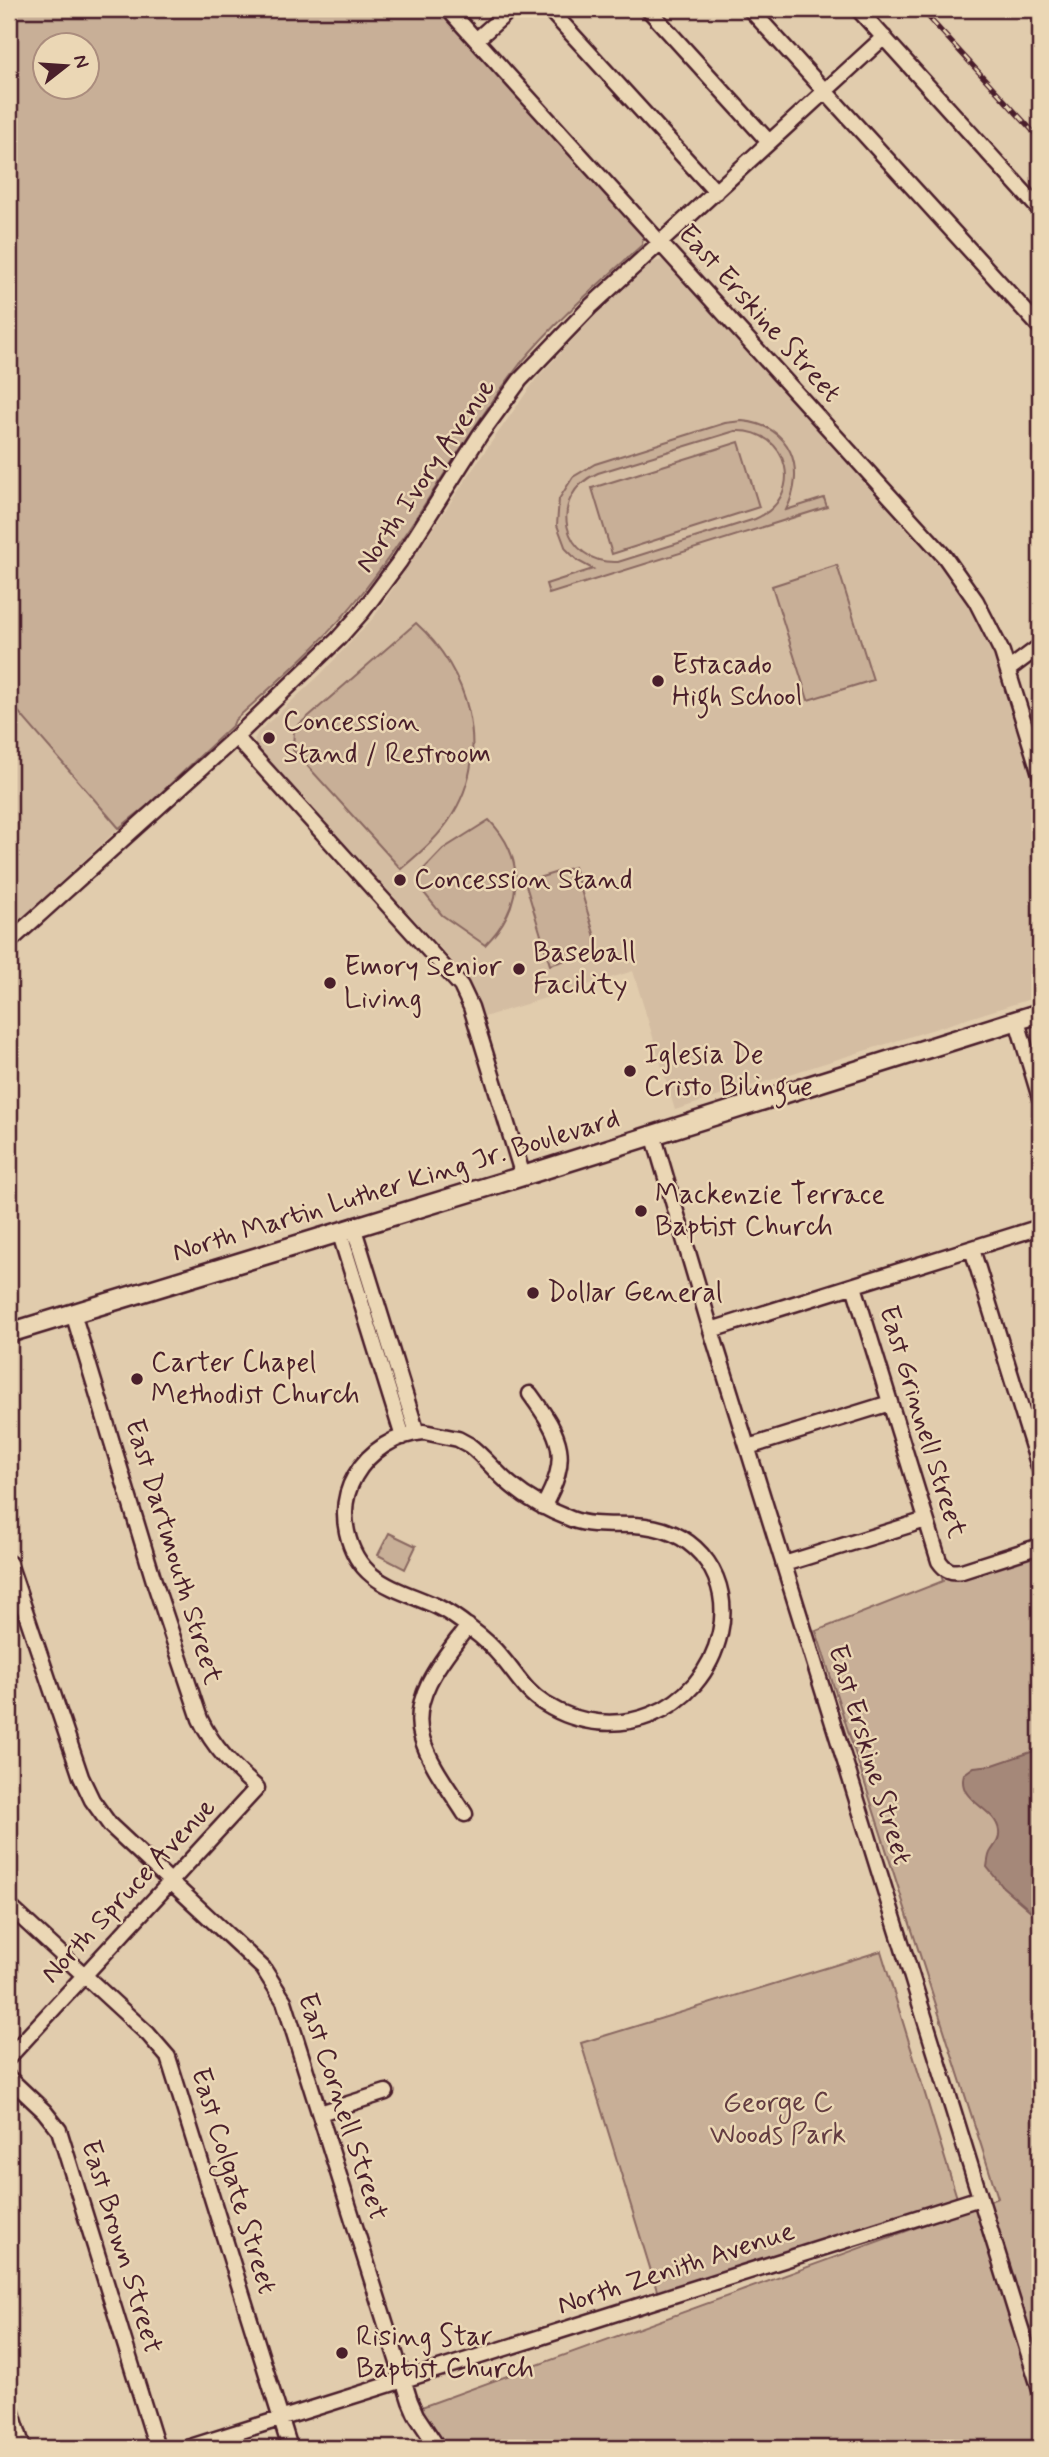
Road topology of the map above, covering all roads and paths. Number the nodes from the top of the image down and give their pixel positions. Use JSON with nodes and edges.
{"nodes":[{"id":1,"x":448,"y":9,"type":"edge"},
{"id":2,"x":510,"y":9,"type":"edge"},
{"id":3,"x":549,"y":9,"type":"edge"},
{"id":4,"x":648,"y":9,"type":"edge"},
{"id":5,"x":750,"y":9,"type":"edge"},
{"id":6,"x":858,"y":9,"type":"edge"},
{"id":7,"x":884,"y":37,"type":"junction"},
{"id":8,"x":476,"y":40,"type":"junction"},
{"id":9,"x":825,"y":91,"type":"junction"},
{"id":10,"x":769,"y":142,"type":"junction"},
{"id":11,"x":716,"y":192,"type":"junction"},
{"id":12,"x":1040,"y":210,"type":"edge"},
{"id":13,"x":662,"y":242,"type":"junction"},
{"id":14,"x":1040,"y":327,"type":"edge"},
{"id":15,"x":1040,"y":646,"type":"edge"},
{"id":16,"x":1007,"y":670,"type":"junction"},
{"id":17,"x":236,"y":737,"type":"junction"},
{"id":18,"x":1040,"y":774,"type":"edge"},
{"id":19,"x":9,"y":942,"type":"edge"},
{"id":20,"x":1040,"y":1013,"type":"edge"},
{"id":21,"x":1017,"y":1021,"type":"junction"},
{"id":22,"x":1040,"y":1098,"type":"edge"},
{"id":23,"x":653,"y":1134,"type":"junction"},
{"id":24,"x":523,"y":1176,"type":"junction"},
{"id":25,"x":1040,"y":1227,"type":"edge"},
{"id":26,"x":346,"y":1229,"type":"junction"},
{"id":27,"x":972,"y":1249,"type":"junction"},
{"id":28,"x":853,"y":1286,"type":"junction"},
{"id":29,"x":74,"y":1313,"type":"junction"},
{"id":30,"x":712,"y":1330,"type":"junction"},
{"id":31,"x":9,"y":1334,"type":"edge"},
{"id":32,"x":530,"y":1394,"type":"dead end"},
{"id":33,"x":890,"y":1403,"type":"junction"},
{"id":34,"x":410,"y":1435,"type":"junction"},
{"id":35,"x":748,"y":1447,"type":"junction"},
{"id":36,"x":1040,"y":1470,"type":"edge"},
{"id":37,"x":543,"y":1507,"type":"junction"},
{"id":38,"x":926,"y":1520,"type":"junction"},
{"id":39,"x":1040,"y":1546,"type":"edge"},
{"id":40,"x":9,"y":1563,"type":"edge"},
{"id":41,"x":784,"y":1564,"type":"junction"},
{"id":42,"x":468,"y":1626,"type":"junction"},
{"id":43,"x":257,"y":1788,"type":"joint"},
{"id":44,"x":464,"y":1814,"type":"dead end"},
{"id":45,"x":171,"y":1882,"type":"junction"},
{"id":46,"x":9,"y":1906,"type":"edge"},
{"id":47,"x":84,"y":1976,"type":"junction"},
{"id":48,"x":9,"y":2057,"type":"edge"},
{"id":49,"x":9,"y":2078,"type":"edge"},
{"id":50,"x":386,"y":2092,"type":"dead end"},
{"id":51,"x":320,"y":2113,"type":"junction"},
{"id":52,"x":980,"y":2199,"type":"junction"},
{"id":53,"x":403,"y":2381,"type":"junction"},
{"id":54,"x":1040,"y":2390,"type":"edge"},
{"id":55,"x":9,"y":2403,"type":"edge"},
{"id":56,"x":281,"y":2419,"type":"junction"},
{"id":57,"x":23,"y":2448,"type":"edge"},
{"id":58,"x":157,"y":2448,"type":"edge"},
{"id":59,"x":187,"y":2448,"type":"edge"},
{"id":60,"x":290,"y":2448,"type":"edge"},
{"id":61,"x":438,"y":2448,"type":"edge"}],
"edges":[{"from":1,"to":8,"type":"street","name":"East Erskine Street"},
{"from":2,"to":8,"type":"street"},
{"from":3,"to":11,"type":"street"},
{"from":4,"to":10,"type":"street"},
{"from":5,"to":9,"type":"street"},
{"from":6,"to":7,"type":"street"},
{"from":7,"to":9,"type":"street","name":"North Ivory Avenue"},
{"from":7,"to":12,"type":"street"},
{"from":8,"to":13,"type":"street","name":"East Erskine Street"},
{"from":9,"to":10,"type":"street","name":"North Ivory Avenue"},
{"from":9,"to":14,"type":"street"},
{"from":10,"to":11,"type":"street","name":"North Ivory Avenue"},
{"from":11,"to":13,"type":"street","name":"North Ivory Avenue"},
{"from":13,"to":16,"type":"street","name":"East Erskine Street"},
{"from":13,"to":17,"type":"street","name":"North Ivory Avenue"},
{"from":15,"to":16,"type":"street"},
{"from":16,"to":18,"type":"street","name":"East Erskine Street"},
{"from":17,"to":19,"type":"street","name":"North Ivory Avenue"},
{"from":17,"to":24,"type":"street"},
{"from":20,"to":21,"type":"main road","name":"North Martin Luther King Jr. Boulevard"},
{"from":21,"to":22,"type":"street"},
{"from":21,"to":23,"type":"main road","name":"North Martin Luther King Jr. Boulevard"},
{"from":23,"to":24,"type":"main road","name":"North Martin Luther King Jr. Boulevard"},
{"from":23,"to":30,"type":"street","name":"East Erskine Street"},
{"from":24,"to":26,"type":"main road","name":"North Martin Luther King Jr. Boulevard"},
{"from":25,"to":27,"type":"street"},
{"from":26,"to":29,"type":"main road","name":"North Martin Luther King Jr. Boulevard"},
{"from":26,"to":34,"type":"street"},
{"from":27,"to":28,"type":"street"},
{"from":27,"to":36,"type":"street"},
{"from":28,"to":30,"type":"street"},
{"from":28,"to":33,"type":"street","name":"East Grinnell Street"},
{"from":29,"to":31,"type":"main road","name":"North Martin Luther King Jr. Boulevard"},
{"from":29,"to":43,"type":"street","name":"East Dartmouth Street"},
{"from":30,"to":35,"type":"street","name":"East Erskine Street"},
{"from":32,"to":37,"type":"street"},
{"from":33,"to":35,"type":"street"},
{"from":33,"to":38,"type":"street","name":"East Grinnell Street"},
{"from":34,"to":37,"type":"street"},
{"from":34,"to":42,"type":"street"},
{"from":35,"to":41,"type":"street","name":"East Erskine Street"},
{"from":37,"to":42,"type":"street"},
{"from":38,"to":39,"type":"street","name":"East Grinnell Street"},
{"from":38,"to":41,"type":"street"},
{"from":40,"to":45,"type":"street","name":"East Cornell Street"},
{"from":41,"to":52,"type":"street","name":"East Erskine Street"},
{"from":42,"to":44,"type":"street"},
{"from":43,"to":45,"type":"street","name":"North Spruce Avenue"},
{"from":45,"to":47,"type":"street","name":"North Spruce Avenue"},
{"from":45,"to":51,"type":"street","name":"East Cornell Street"},
{"from":46,"to":47,"type":"street","name":"East Colgate Street"},
{"from":47,"to":48,"type":"street","name":"North Spruce Avenue"},
{"from":47,"to":56,"type":"street","name":"East Colgate Street"},
{"from":49,"to":58,"type":"street","name":"East Brown Street"},
{"from":50,"to":51,"type":"street"},
{"from":51,"to":53,"type":"street","name":"East Cornell Street"},
{"from":52,"to":53,"type":"street","name":"North Zenith Avenue"},
{"from":52,"to":54,"type":"street","name":"East Erskine Street"},
{"from":53,"to":56,"type":"street","name":"North Zenith Avenue"},
{"from":53,"to":61,"type":"street","name":"East Cornell Street"},
{"from":55,"to":57,"type":"street"},
{"from":56,"to":59,"type":"street","name":"North Zenith Avenue"},
{"from":56,"to":60,"type":"street","name":"East Colgate Street"}]}
